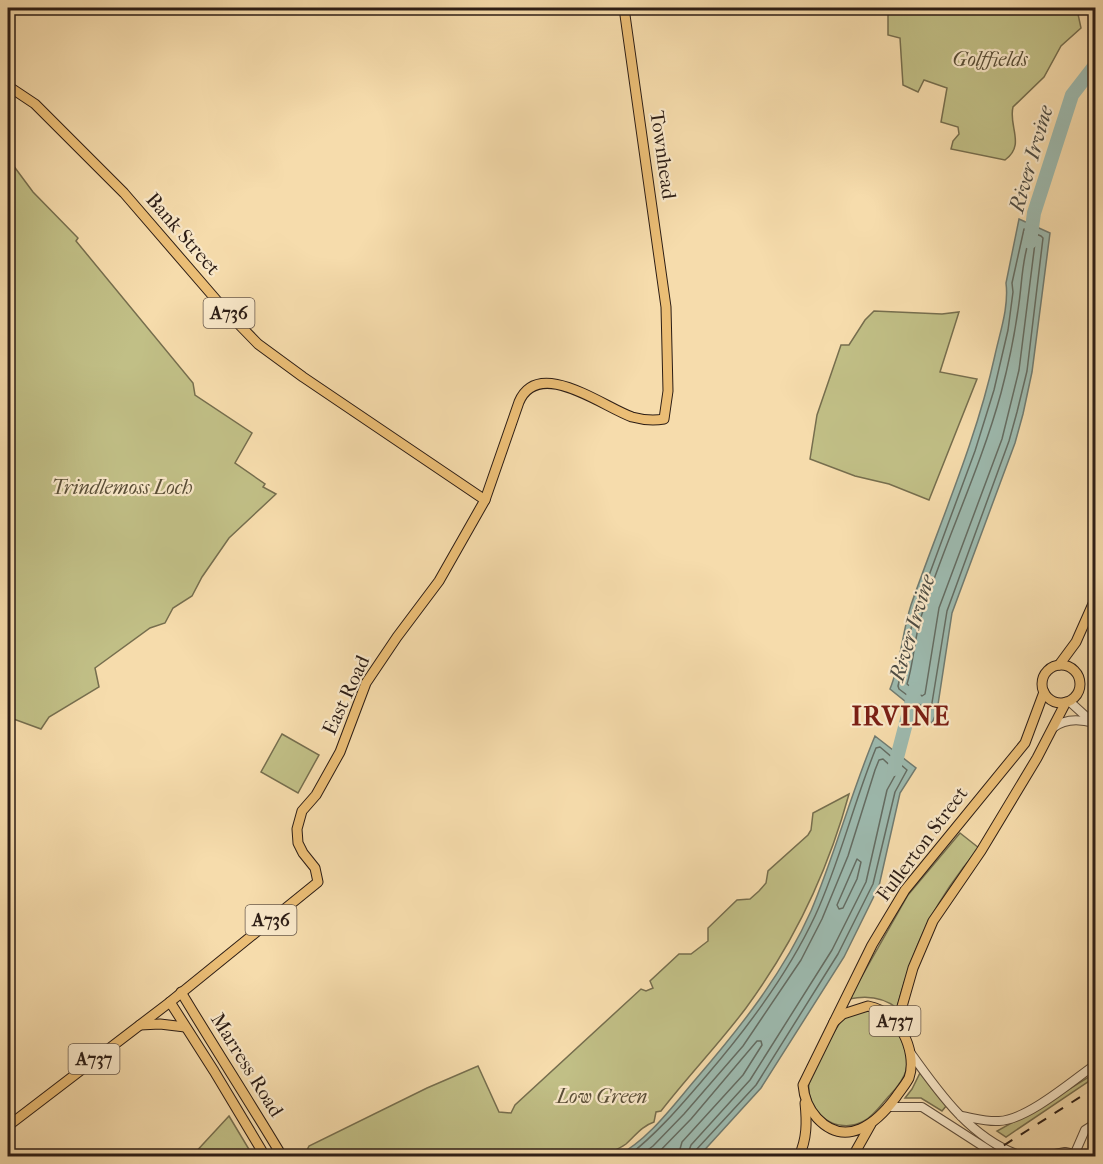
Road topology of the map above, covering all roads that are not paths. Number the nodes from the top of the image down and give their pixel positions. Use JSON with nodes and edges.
{"nodes":[{"id":1,"x":624,"y":8,"type":"edge"},
{"id":2,"x":8,"y":86,"type":"edge"},
{"id":3,"x":664,"y":419,"type":"joint"},
{"id":4,"x":485,"y":500,"type":"junction"},
{"id":5,"x":1095,"y":597,"type":"edge"},
{"id":6,"x":1076,"y":642,"type":"junction"},
{"id":7,"x":1059,"y":665,"type":"junction"},
{"id":8,"x":1072,"y":669,"type":"junction"},
{"id":9,"x":1044,"y":692,"type":"junction"},
{"id":10,"x":1067,"y":702,"type":"junction"},
{"id":11,"x":1095,"y":724,"type":"edge"},
{"id":12,"x":1051,"y":729,"type":"junction"},
{"id":13,"x":181,"y":992,"type":"junction"},
{"id":14,"x":170,"y":1002,"type":"junction"},
{"id":15,"x":834,"y":1022,"type":"junction"},
{"id":16,"x":897,"y":1024,"type":"junction"},
{"id":17,"x":140,"y":1025,"type":"junction"},
{"id":18,"x":185,"y":1027,"type":"junction"},
{"id":19,"x":909,"y":1051,"type":"junction"},
{"id":20,"x":1095,"y":1064,"type":"edge"},
{"id":21,"x":804,"y":1095,"type":"junction"},
{"id":22,"x":888,"y":1107,"type":"junction"},
{"id":23,"x":960,"y":1115,"type":"junction"},
{"id":24,"x":1095,"y":1123,"type":"edge"},
{"id":25,"x":871,"y":1124,"type":"junction"},
{"id":26,"x":8,"y":1126,"type":"edge"},
{"id":27,"x":1075,"y":1153,"type":"junction"},
{"id":28,"x":265,"y":1156,"type":"edge"},
{"id":29,"x":282,"y":1156,"type":"edge"},
{"id":30,"x":799,"y":1156,"type":"edge"},
{"id":31,"x":853,"y":1156,"type":"edge"},
{"id":32,"x":998,"y":1156,"type":"edge"},
{"id":33,"x":1022,"y":1156,"type":"edge"},
{"id":34,"x":1036,"y":1156,"type":"edge"},
{"id":35,"x":1047,"y":1156,"type":"edge"},
{"id":36,"x":1083,"y":1156,"type":"edge"}],
"edges":[{"from":1,"to":3,"type":"main road","name":"Townhead"},
{"from":2,"to":4,"type":"main road","name":"Bank Street","number":"A736"},
{"from":3,"to":4,"type":"main road","name":"East Road"},
{"from":4,"to":13,"type":"main road","name":"East Road","number":"A736"},
{"from":5,"to":6,"type":"main road","number":"A737"},
{"from":6,"to":7,"type":"main road","number":"A737"},
{"from":6,"to":8,"type":"main road","number":"A737"},
{"from":7,"to":8,"type":"main road"},
{"from":7,"to":9,"type":"main road","number":"A737"},
{"from":8,"to":10,"type":"main road","number":"A737"},
{"from":9,"to":10,"type":"main road"},
{"from":9,"to":15,"type":"main road","name":"Fullerton Street","number":"A737"},
{"from":10,"to":11,"type":"street"},
{"from":10,"to":12,"type":"main road","number":"A737"},
{"from":11,"to":12,"type":"street"},
{"from":12,"to":16,"type":"main road","number":"A737"},
{"from":13,"to":14,"type":"main road","number":"A737"},
{"from":13,"to":29,"type":"main road","name":"Marress Road"},
{"from":14,"to":17,"type":"main road","number":"A737"},
{"from":14,"to":18,"type":"main road","name":"Marress Road"},
{"from":15,"to":16,"type":"main road","number":"A737"},
{"from":15,"to":21,"type":"main road","number":"A737"},
{"from":16,"to":19,"type":"main road","number":"A737"},
{"from":17,"to":18,"type":"main road","number":"A737"},
{"from":17,"to":26,"type":"main road","number":"A737"},
{"from":18,"to":28,"type":"main road","name":"Marress Road"},
{"from":19,"to":22,"type":"main road","number":"A737"},
{"from":19,"to":23,"type":"street"},
{"from":20,"to":23,"type":"street"},
{"from":21,"to":25,"type":"main road","number":"A737"},
{"from":21,"to":30,"type":"main road","number":"A737"},
{"from":22,"to":25,"type":"main road","number":"A737"},
{"from":22,"to":32,"type":"street"},
{"from":23,"to":33,"type":"street"},
{"from":24,"to":27,"type":"street"},
{"from":25,"to":31,"type":"main road","number":"A737"},
{"from":27,"to":35,"type":"street"},
{"from":27,"to":36,"type":"street"},
{"from":34,"to":35,"type":"street"}]}
